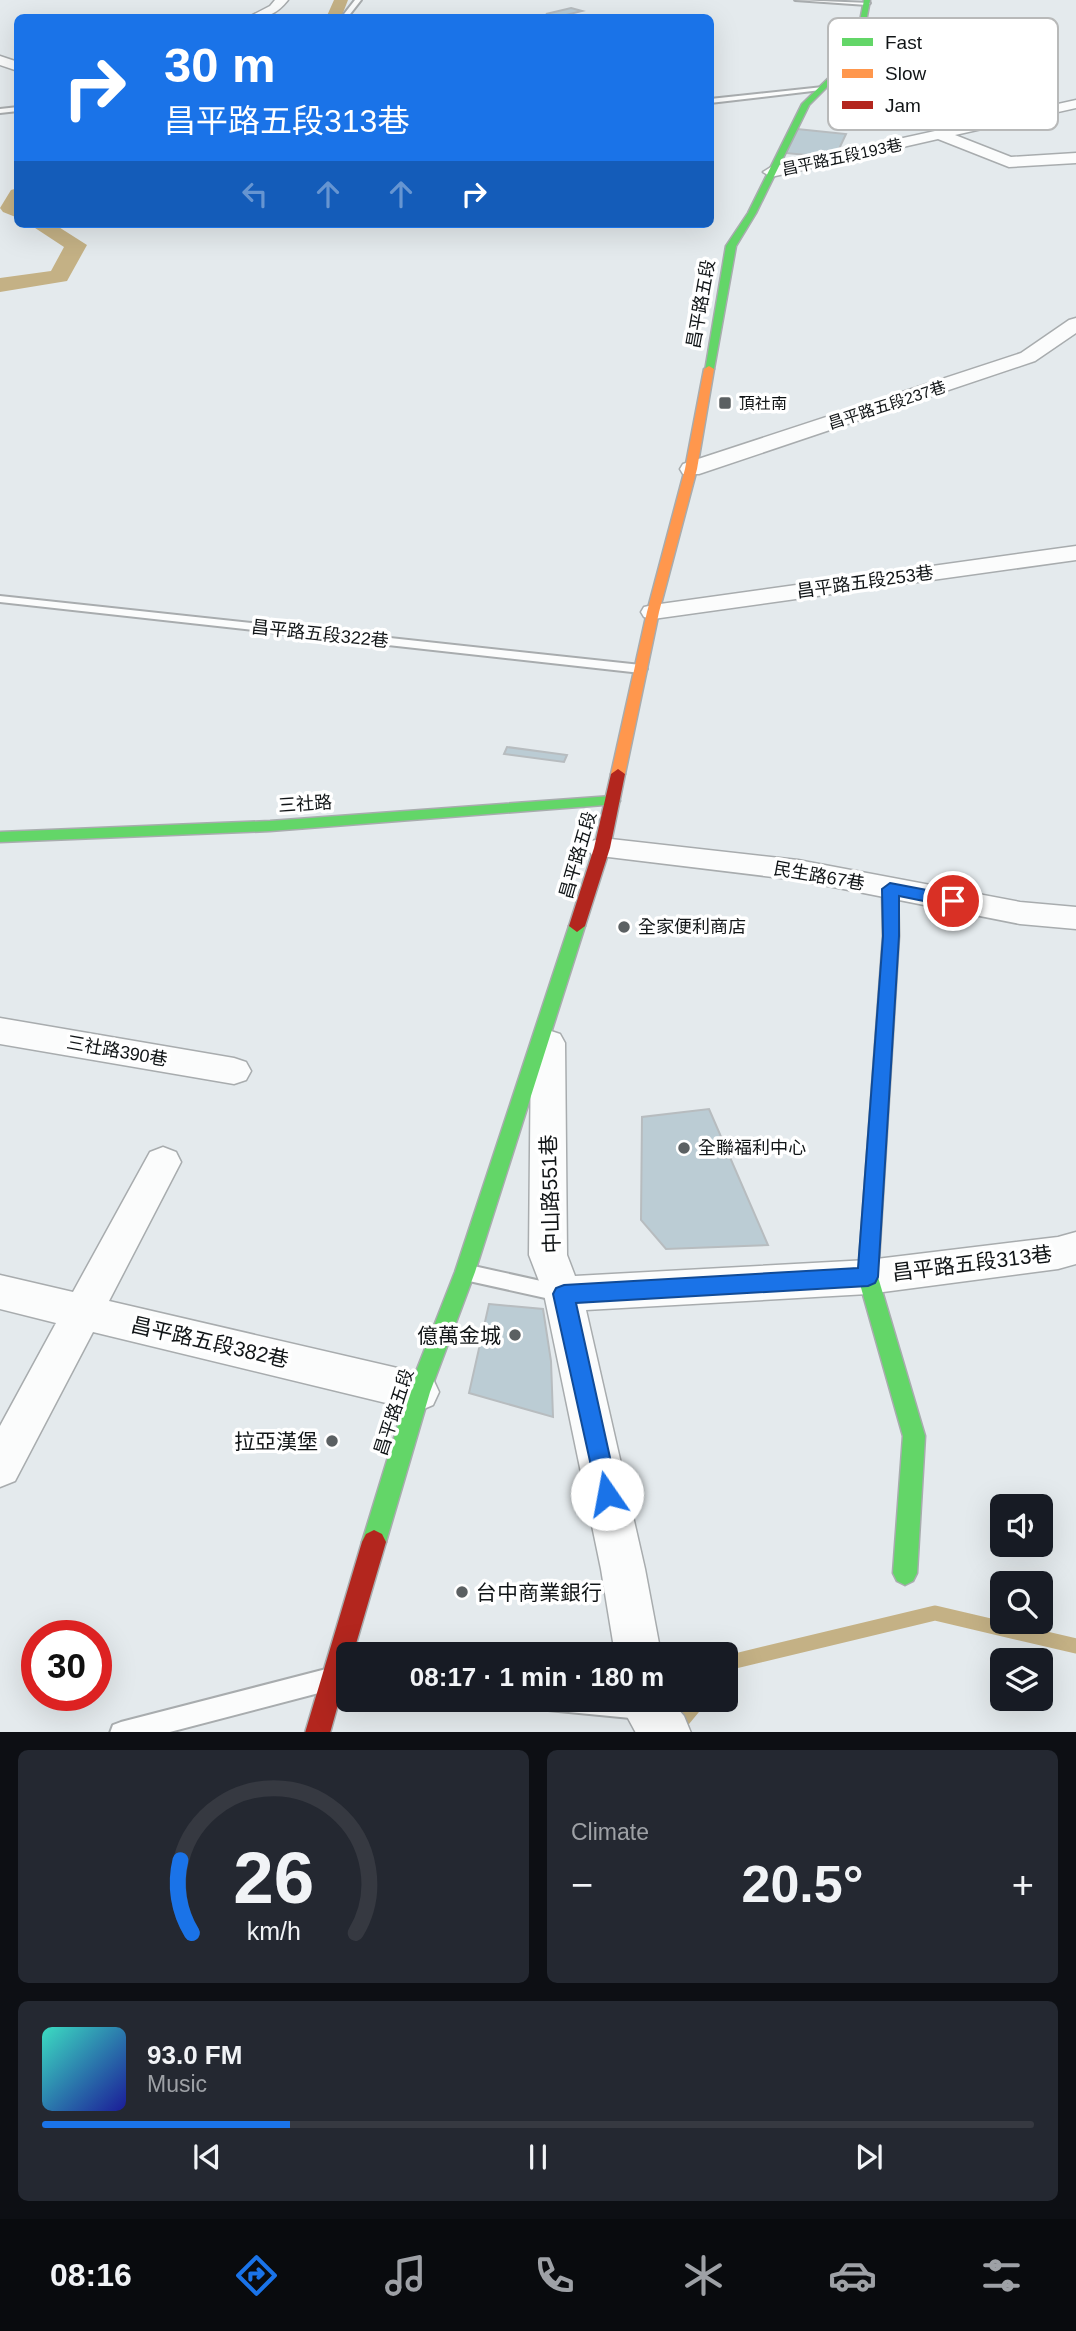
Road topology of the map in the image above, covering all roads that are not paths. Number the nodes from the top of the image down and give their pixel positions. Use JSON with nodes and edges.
{"nodes":[{"id":1,"x":282,"y":0,"type":"edge"},
{"id":2,"x":358,"y":0,"type":"edge"},
{"id":3,"x":798,"y":0,"type":"edge"},
{"id":4,"x":867,"y":1,"type":"edge"},
{"id":5,"x":262,"y":14,"type":"edge"},
{"id":6,"x":347,"y":14,"type":"edge"},
{"id":7,"x":828,"y":81,"type":"edge"},
{"id":8,"x":821,"y":88,"type":"junction"},
{"id":9,"x":714,"y":101,"type":"edge"},
{"id":10,"x":1076,"y":104,"type":"edge"},
{"id":11,"x":1058,"y":108,"type":"edge"},
{"id":12,"x":964,"y":130,"type":"edge"},
{"id":13,"x":942,"y":135,"type":"junction"},
{"id":14,"x":1076,"y":158,"type":"edge"},
{"id":15,"x":771,"y":172,"type":"junction"},
{"id":16,"x":1076,"y":324,"type":"edge"},
{"id":17,"x":691,"y":469,"type":"junction"},
{"id":18,"x":1076,"y":553,"type":"edge"},
{"id":19,"x":0,"y":599,"type":"edge"},
{"id":20,"x":653,"y":612,"type":"junction"},
{"id":21,"x":640,"y":669,"type":"junction"},
{"id":22,"x":612,"y":801,"type":"junction"},
{"id":23,"x":0,"y":837,"type":"edge"},
{"id":24,"x":602,"y":848,"type":"junction"},
{"id":25,"x":890,"y":889,"type":"junction"},
{"id":26,"x":1076,"y":918,"type":"edge"},
{"id":27,"x":548,"y":1018,"type":"junction"},
{"id":28,"x":0,"y":1031,"type":"edge"},
{"id":29,"x":234,"y":1071,"type":"dead end"},
{"id":30,"x":163,"y":1162,"type":"dead end"},
{"id":31,"x":1076,"y":1248,"type":"edge"},
{"id":32,"x":465,"y":1272,"type":"junction"},
{"id":33,"x":868,"y":1277,"type":"junction"},
{"id":34,"x":0,"y":1292,"type":"edge"},
{"id":35,"x":564,"y":1294,"type":"junction"},
{"id":36,"x":82,"y":1312,"type":"junction"},
{"id":37,"x":419,"y":1392,"type":"junction"},
{"id":38,"x":0,"y":1467,"type":"edge"},
{"id":39,"x":905,"y":1573,"type":"dead end"},
{"id":40,"x":351,"y":1642,"type":"edge"},
{"id":41,"x":636,"y":1642,"type":"edge"},
{"id":42,"x":336,"y":1680,"type":"edge"},
{"id":43,"x":336,"y":1690,"type":"edge"},
{"id":44,"x":121,"y":1732,"type":"edge"},
{"id":45,"x":317,"y":1732,"type":"edge"}],
"edges":[{"from":1,"to":5,"type":"street"},
{"from":2,"to":6,"type":"lane"},
{"from":3,"to":4,"type":"lane"},
{"from":7,"to":8,"type":"street","name":"昌平路五段"},
{"from":8,"to":9,"type":"lane"},
{"from":8,"to":15,"type":"street","name":"昌平路五段"},
{"from":10,"to":11,"type":"street","name":"昌平路五段193巷"},
{"from":12,"to":13,"type":"street","name":"昌平路五段193巷"},
{"from":13,"to":14,"type":"street"},
{"from":13,"to":15,"type":"street","name":"昌平路五段193巷"},
{"from":15,"to":17,"type":"street","name":"昌平路五段"},
{"from":16,"to":17,"type":"street","name":"昌平路五段237巷"},
{"from":17,"to":20,"type":"street","name":"昌平路五段"},
{"from":18,"to":20,"type":"street","name":"昌平路五段253巷"},
{"from":19,"to":21,"type":"lane","name":"昌平路五段322巷"},
{"from":20,"to":21,"type":"street","name":"昌平路五段"},
{"from":21,"to":22,"type":"street","name":"昌平路五段"},
{"from":22,"to":23,"type":"street","name":"三社路"},
{"from":22,"to":24,"type":"street","name":"昌平路五段"},
{"from":24,"to":25,"type":"street","name":"民生路67巷"},
{"from":24,"to":27,"type":"street","name":"昌平路五段"},
{"from":25,"to":26,"type":"street","name":"民生路67巷"},
{"from":25,"to":33,"type":"street","name":"昌平路五段313巷"},
{"from":27,"to":32,"type":"street","name":"昌平路五段"},
{"from":27,"to":35,"type":"street","name":"中山路551巷"},
{"from":28,"to":29,"type":"street","name":"三社路390巷"},
{"from":30,"to":36,"type":"street"},
{"from":31,"to":33,"type":"street","name":"昌平路五段313巷"},
{"from":32,"to":35,"type":"lane","name":"昌平路五段313巷"},
{"from":32,"to":37,"type":"street","name":"昌平路五段"},
{"from":33,"to":35,"type":"street","name":"昌平路五段313巷"},
{"from":33,"to":39,"type":"street"},
{"from":34,"to":36,"type":"street","name":"昌平路五段382巷"},
{"from":35,"to":41,"type":"street","name":"中山路551巷"},
{"from":36,"to":37,"type":"street","name":"昌平路五段382巷"},
{"from":36,"to":38,"type":"street"},
{"from":37,"to":40,"type":"street","name":"昌平路五段"},
{"from":42,"to":44,"type":"lane"},
{"from":43,"to":45,"type":"street","name":"昌平路五段"}]}
